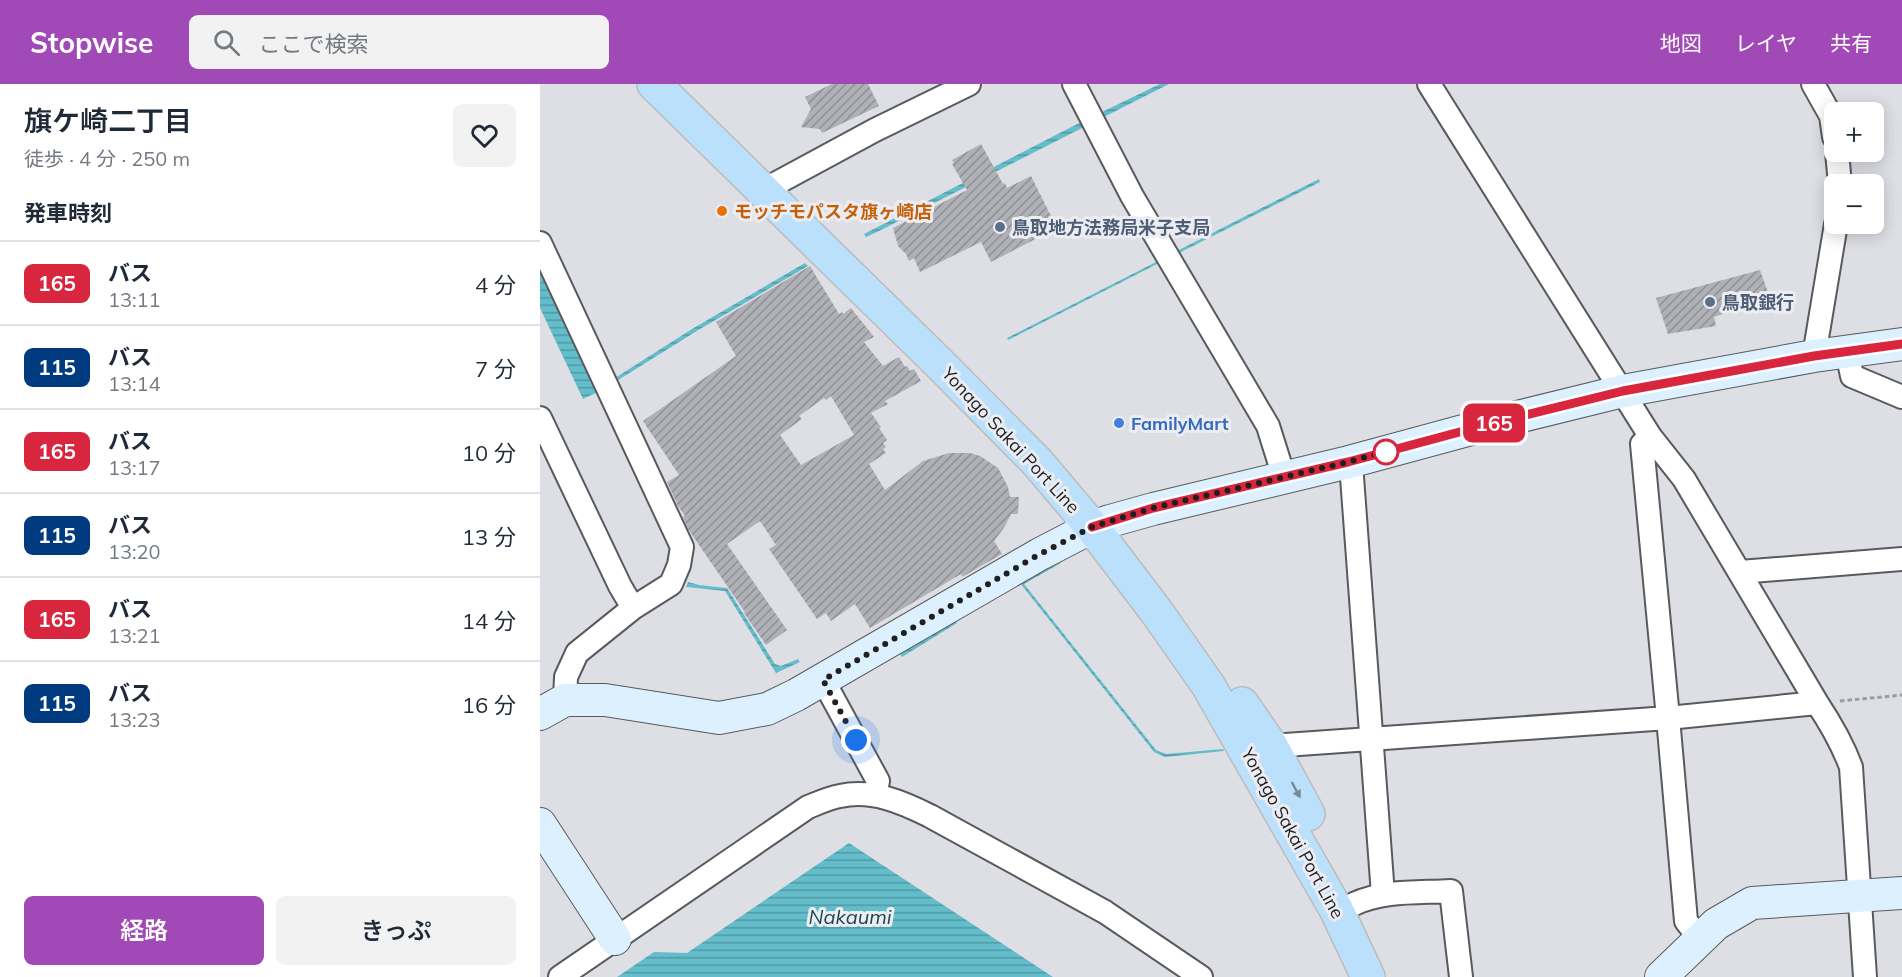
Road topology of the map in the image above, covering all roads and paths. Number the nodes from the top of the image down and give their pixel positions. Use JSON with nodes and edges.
{"nodes":[{"id":1,"x":654,"y":84,"type":"edge"},
{"id":2,"x":681,"y":84,"type":"edge"},
{"id":3,"x":969,"y":84,"type":"edge"},
{"id":4,"x":1074,"y":84,"type":"edge"},
{"id":5,"x":1429,"y":84,"type":"edge"},
{"id":6,"x":1813,"y":84,"type":"edge"},
{"id":7,"x":1824,"y":104,"type":"edge"},
{"id":8,"x":771,"y":187,"type":"junction"},
{"id":9,"x":1834,"y":234,"type":"edge"},
{"id":10,"x":540,"y":243,"type":"edge"},
{"id":11,"x":1902,"y":344,"type":"edge"},
{"id":12,"x":1847,"y":352,"type":"junction"},
{"id":13,"x":1814,"y":356,"type":"junction"},
{"id":14,"x":1623,"y":391,"type":"junction"},
{"id":15,"x":1902,"y":402,"type":"edge"},
{"id":16,"x":540,"y":418,"type":"edge"},
{"id":17,"x":1650,"y":436,"type":"junction"},
{"id":18,"x":1348,"y":462,"type":"junction"},
{"id":19,"x":1284,"y":477,"type":"junction"},
{"id":20,"x":1101,"y":524,"type":"junction"},
{"id":21,"x":1902,"y":559,"type":"edge"},
{"id":22,"x":1740,"y":573,"type":"junction"},
{"id":23,"x":633,"y":608,"type":"junction"},
{"id":24,"x":823,"y":680,"type":"junction"},
{"id":25,"x":1902,"y":695,"type":"edge"},
{"id":26,"x":1817,"y":703,"type":"junction"},
{"id":27,"x":552,"y":707,"type":"edge"},
{"id":28,"x":1668,"y":718,"type":"junction"},
{"id":29,"x":1371,"y":739,"type":"junction"},
{"id":30,"x":1271,"y":746,"type":"junction"},
{"id":31,"x":875,"y":794,"type":"junction"},
{"id":32,"x":540,"y":824,"type":"edge"},
{"id":33,"x":1902,"y":893,"type":"edge"},
{"id":34,"x":1858,"y":896,"type":"junction"},
{"id":35,"x":1369,"y":900,"type":"junction"},
{"id":36,"x":615,"y":939,"type":"junction"},
{"id":37,"x":1700,"y":939,"type":"junction"},
{"id":38,"x":560,"y":977,"type":"edge"},
{"id":39,"x":1201,"y":977,"type":"edge"},
{"id":40,"x":1368,"y":977,"type":"edge"},
{"id":41,"x":1388,"y":977,"type":"edge"},
{"id":42,"x":1461,"y":977,"type":"edge"},
{"id":43,"x":1661,"y":977,"type":"edge"},
{"id":44,"x":1865,"y":977,"type":"edge"}],
"edges":[{"from":1,"to":8,"type":"main road","name":"Yonago Sakai Port Line"},
{"from":2,"to":8,"type":"main road","name":"Yonago Sakai Port Line"},
{"from":3,"to":8,"type":"street"},
{"from":4,"to":19,"type":"street"},
{"from":5,"to":14,"type":"street"},
{"from":6,"to":7,"type":"street"},
{"from":8,"to":20,"type":"main road","name":"Yonago Sakai Port Line"},
{"from":9,"to":13,"type":"street"},
{"from":10,"to":23,"type":"street"},
{"from":11,"to":12,"type":"street"},
{"from":12,"to":13,"type":"street"},
{"from":12,"to":15,"type":"street"},
{"from":13,"to":14,"type":"street"},
{"from":14,"to":17,"type":"street"},
{"from":14,"to":18,"type":"street"},
{"from":16,"to":23,"type":"street"},
{"from":17,"to":22,"type":"street"},
{"from":17,"to":28,"type":"street"},
{"from":18,"to":19,"type":"street"},
{"from":18,"to":29,"type":"street"},
{"from":19,"to":20,"type":"street"},
{"from":20,"to":24,"type":"street"},
{"from":20,"to":30,"type":"main road","name":"Yonago Sakai Port Line"},
{"from":20,"to":40,"type":"main road","name":"Yonago Sakai Port Line"},
{"from":21,"to":22,"type":"street"},
{"from":22,"to":26,"type":"street"},
{"from":23,"to":27,"type":"street"},
{"from":24,"to":27,"type":"street"},
{"from":24,"to":31,"type":"street"},
{"from":25,"to":26,"type":"path"},
{"from":26,"to":28,"type":"street"},
{"from":26,"to":34,"type":"street"},
{"from":28,"to":29,"type":"street"},
{"from":28,"to":37,"type":"street"},
{"from":29,"to":30,"type":"street"},
{"from":29,"to":35,"type":"street"},
{"from":30,"to":35,"type":"main road","name":"Yonago Sakai Port Line","one_way":true},
{"from":31,"to":36,"type":"street"},
{"from":31,"to":39,"type":"street"},
{"from":32,"to":36,"type":"street"},
{"from":33,"to":34,"type":"street"},
{"from":34,"to":37,"type":"street"},
{"from":34,"to":44,"type":"street"},
{"from":35,"to":41,"type":"main road","name":"Yonago Sakai Port Line"},
{"from":35,"to":42,"type":"street"},
{"from":36,"to":38,"type":"street"},
{"from":37,"to":43,"type":"street"}]}
